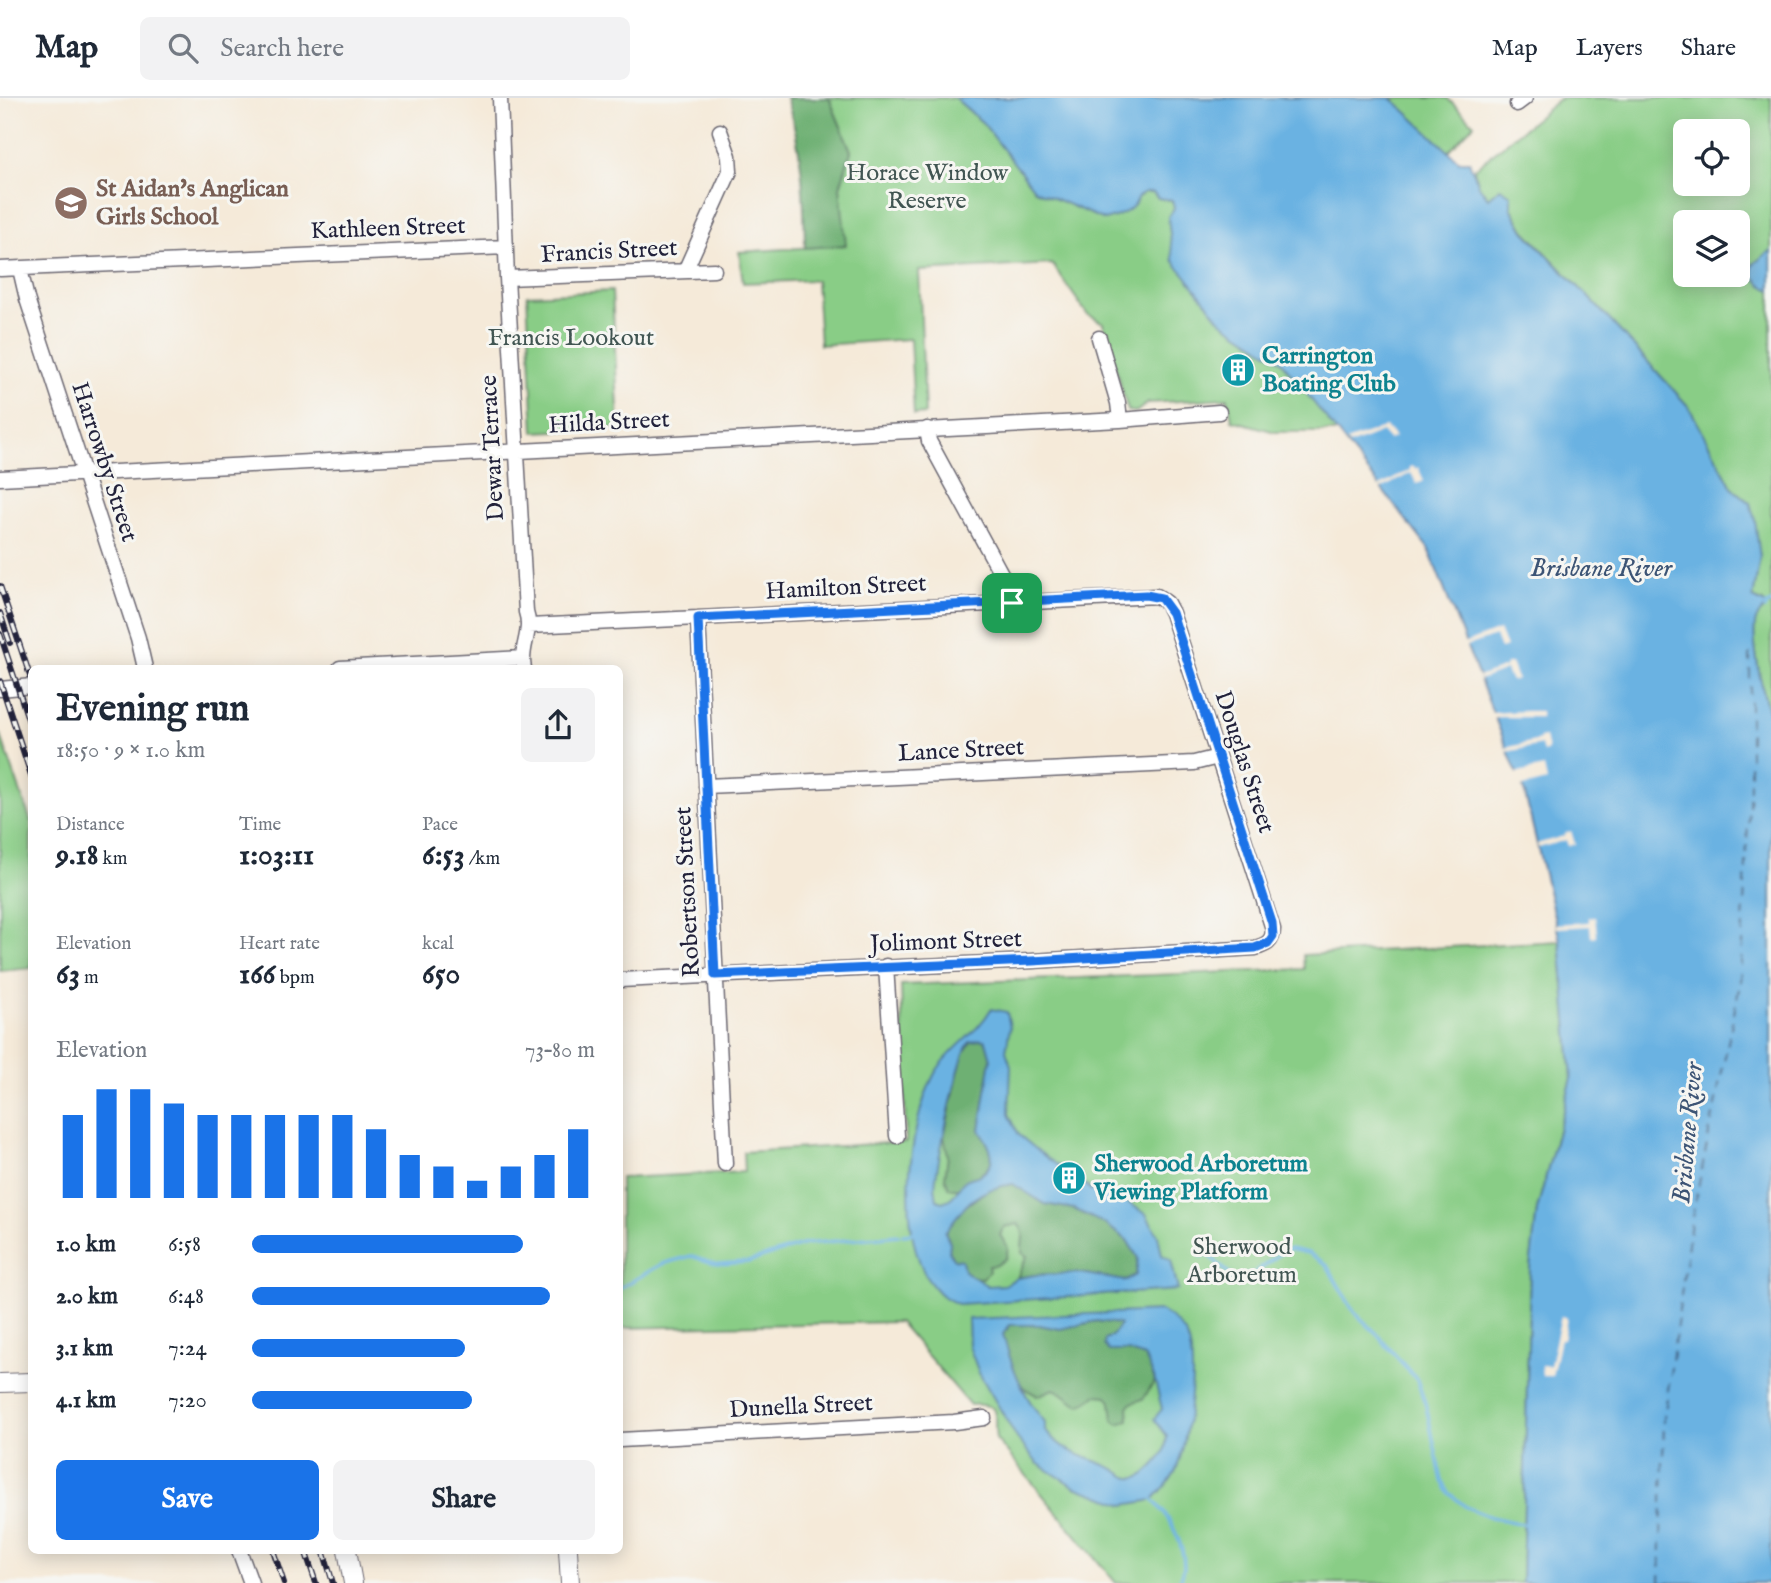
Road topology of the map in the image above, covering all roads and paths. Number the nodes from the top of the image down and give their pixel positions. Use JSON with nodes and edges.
{"nodes":[{"id":1,"x":500,"y":98,"type":"edge"},
{"id":2,"x":720,"y":131,"type":"dead end"},
{"id":3,"x":506,"y":247,"type":"junction"},
{"id":4,"x":20,"y":269,"type":"junction"},
{"id":5,"x":0,"y":270,"type":"edge"},
{"id":6,"x":714,"y":270,"type":"dead end"},
{"id":7,"x":685,"y":271,"type":"junction"},
{"id":8,"x":507,"y":278,"type":"junction"},
{"id":9,"x":1099,"y":338,"type":"dead end"},
{"id":10,"x":1219,"y":412,"type":"dead end"},
{"id":11,"x":1120,"y":420,"type":"junction"},
{"id":12,"x":927,"y":429,"type":"junction"},
{"id":13,"x":517,"y":451,"type":"junction"},
{"id":14,"x":84,"y":473,"type":"junction"},
{"id":15,"x":0,"y":478,"type":"edge"},
{"id":16,"x":1164,"y":600,"type":"joint"},
{"id":17,"x":1012,"y":603,"type":"junction"},
{"id":18,"x":698,"y":618,"type":"junction"},
{"id":19,"x":529,"y":626,"type":"junction"},
{"id":20,"x":523,"y":663,"type":"edge"},
{"id":21,"x":144,"y":665,"type":"edge"},
{"id":22,"x":450,"y":665,"type":"edge"},
{"id":23,"x":28,"y":687,"type":"edge"},
{"id":24,"x":0,"y":689,"type":"edge"},
{"id":25,"x":1218,"y":757,"type":"junction"},
{"id":26,"x":706,"y":786,"type":"junction"},
{"id":27,"x":1271,"y":939,"type":"joint"},
{"id":28,"x":886,"y":966,"type":"junction"},
{"id":29,"x":715,"y":975,"type":"junction"},
{"id":30,"x":623,"y":980,"type":"edge"},
{"id":31,"x":897,"y":1136,"type":"dead end"},
{"id":32,"x":725,"y":1164,"type":"dead end"},
{"id":33,"x":28,"y":1382,"type":"edge"},
{"id":34,"x":0,"y":1383,"type":"edge"},
{"id":35,"x":984,"y":1418,"type":"dead end"},
{"id":36,"x":623,"y":1440,"type":"edge"},
{"id":37,"x":240,"y":1554,"type":"edge"},
{"id":38,"x":348,"y":1554,"type":"edge"},
{"id":39,"x":568,"y":1554,"type":"edge"},
{"id":40,"x":251,"y":1583,"type":"edge"},
{"id":41,"x":354,"y":1583,"type":"edge"},
{"id":42,"x":570,"y":1583,"type":"edge"}],
"edges":[{"from":1,"to":3,"type":"street","name":"Dewar Terrace"},
{"from":2,"to":7,"type":"street"},
{"from":3,"to":4,"type":"street","name":"Kathleen Street"},
{"from":3,"to":8,"type":"street","name":"Dewar Terrace"},
{"from":4,"to":5,"type":"street","name":"Kathleen Street"},
{"from":4,"to":14,"type":"street","name":"Harrowby Street"},
{"from":6,"to":7,"type":"street","name":"Francis Street"},
{"from":7,"to":8,"type":"street","name":"Francis Street"},
{"from":8,"to":13,"type":"street","name":"Dewar Terrace"},
{"from":9,"to":11,"type":"street"},
{"from":10,"to":11,"type":"street","name":"Hilda Street"},
{"from":11,"to":12,"type":"street","name":"Hilda Street"},
{"from":12,"to":13,"type":"street","name":"Hilda Street"},
{"from":12,"to":17,"type":"street"},
{"from":13,"to":14,"type":"street","name":"Hilda Street"},
{"from":13,"to":19,"type":"street","name":"Dewar Terrace"},
{"from":14,"to":15,"type":"street","name":"Hilda Street"},
{"from":14,"to":21,"type":"street","name":"Harrowby Street"},
{"from":16,"to":17,"type":"street","name":"Hamilton Street"},
{"from":16,"to":25,"type":"street","name":"Douglas Street"},
{"from":17,"to":18,"type":"street","name":"Hamilton Street"},
{"from":18,"to":19,"type":"street","name":"Hamilton Street"},
{"from":18,"to":26,"type":"street","name":"Robertson Street"},
{"from":19,"to":20,"type":"street","name":"Dewar Terrace"},
{"from":20,"to":22,"type":"street"},
{"from":23,"to":24,"type":"street"},
{"from":25,"to":26,"type":"street","name":"Lance Street"},
{"from":25,"to":27,"type":"street","name":"Douglas Street"},
{"from":26,"to":29,"type":"street","name":"Robertson Street"},
{"from":27,"to":28,"type":"street","name":"Jolimont Street"},
{"from":28,"to":29,"type":"street","name":"Jolimont Street"},
{"from":28,"to":31,"type":"street"},
{"from":29,"to":30,"type":"street","name":"Jolimont Street"},
{"from":29,"to":32,"type":"street","name":"Robertson Street"},
{"from":33,"to":34,"type":"street"},
{"from":35,"to":36,"type":"street","name":"Dunella Street"},
{"from":37,"to":40,"type":"street"},
{"from":38,"to":41,"type":"street"},
{"from":39,"to":42,"type":"street"}]}
